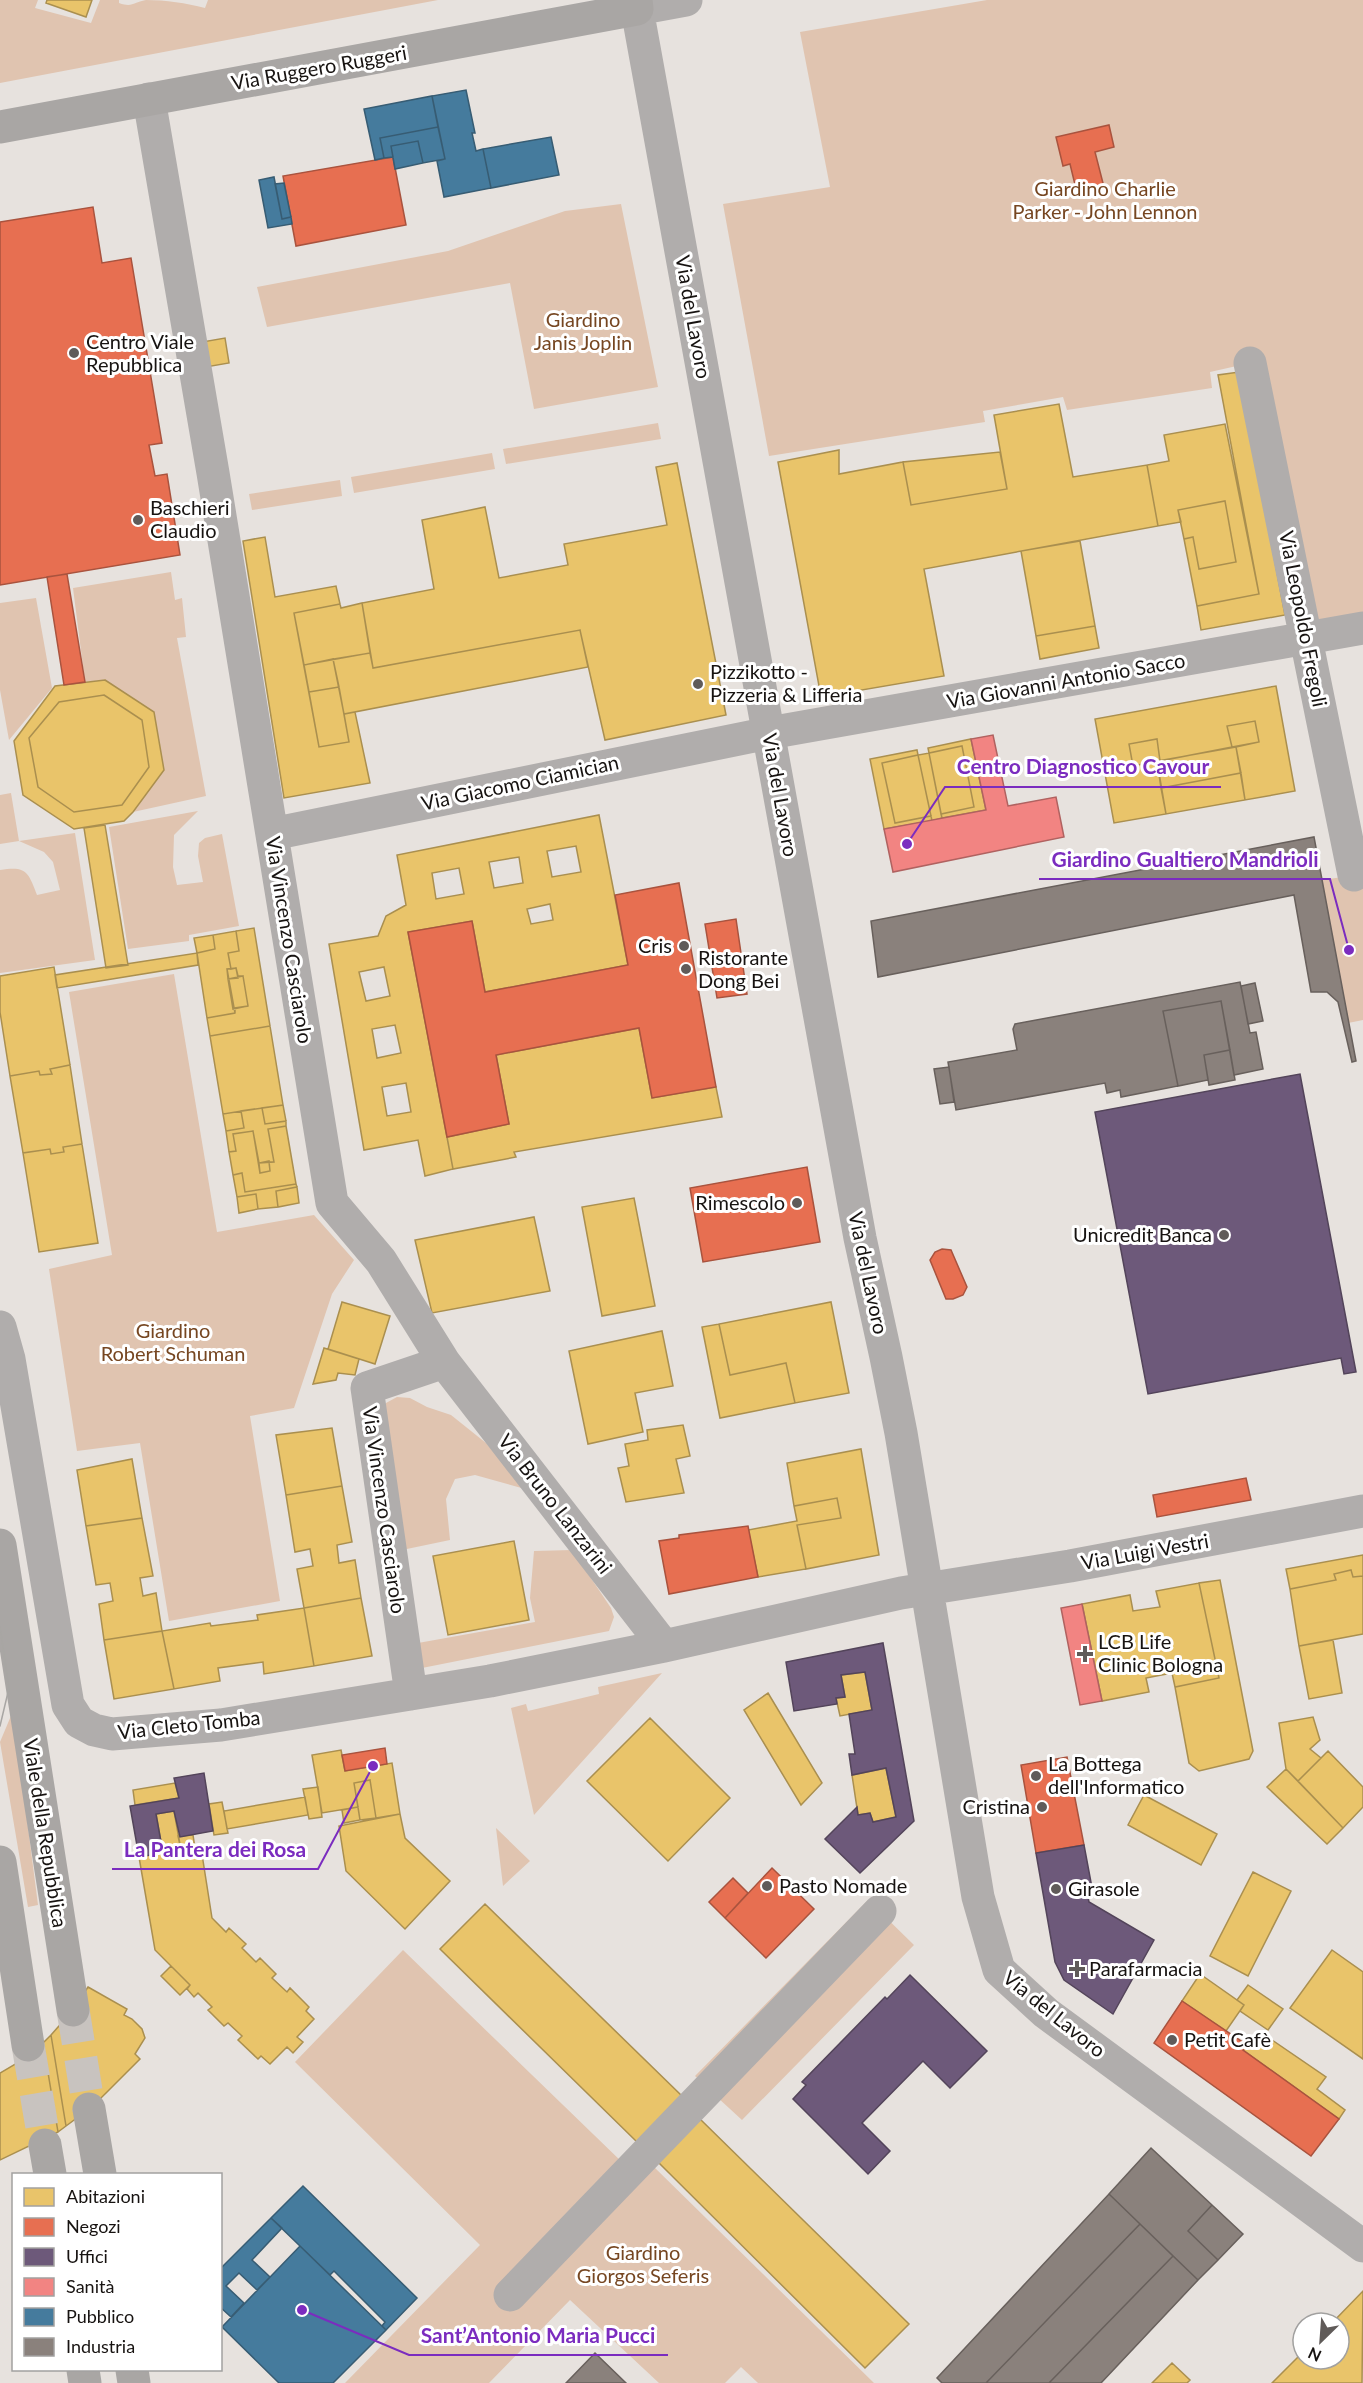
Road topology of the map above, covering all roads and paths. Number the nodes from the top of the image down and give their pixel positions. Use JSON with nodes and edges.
{"nodes":[{"id":1,"x":686,"y":0,"type":"edge"},
{"id":2,"x":637,"y":5,"type":"edge"},
{"id":3,"x":149,"y":99,"type":"junction"},
{"id":4,"x":0,"y":127,"type":"edge"},
{"id":5,"x":1250,"y":363,"type":"dead end"},
{"id":6,"x":1363,"y":628,"type":"edge"},
{"id":7,"x":1308,"y":638,"type":"junction"},
{"id":8,"x":769,"y":733,"type":"junction"},
{"id":9,"x":272,"y":834,"type":"junction"},
{"id":10,"x":1354,"y":875,"type":"dead end"},
{"id":11,"x":0,"y":1327,"type":"edge"},
{"id":12,"x":4,"y":1360,"type":"edge"},
{"id":13,"x":444,"y":1362,"type":"junction"},
{"id":14,"x":1363,"y":1511,"type":"edge"},
{"id":15,"x":0,"y":1545,"type":"edge"},
{"id":16,"x":927,"y":1590,"type":"junction"},
{"id":17,"x":664,"y":1646,"type":"junction"},
{"id":18,"x":411,"y":1694,"type":"junction"},
{"id":19,"x":0,"y":1862,"type":"edge"},
{"id":20,"x":880,"y":1911,"type":"dead end"},
{"id":21,"x":9,"y":1919,"type":"junction"},
{"id":22,"x":28,"y":2045,"type":"tunnel mouth"},
{"id":23,"x":89,"y":2109,"type":"tunnel mouth"},
{"id":24,"x":100,"y":2173,"type":"edge"},
{"id":25,"x":1363,"y":2246,"type":"edge"},
{"id":26,"x":510,"y":2295,"type":"dead end"}],
"edges":[{"from":1,"to":2,"type":"street"},
{"from":2,"to":3,"type":"main road","name":"Via Ruggero Ruggeri"},
{"from":2,"to":8,"type":"street","name":"Via del Lavoro"},
{"from":3,"to":4,"type":"main road","name":"Via Ruggero Ruggeri"},
{"from":3,"to":9,"type":"street","name":"Via Vincenzo Casciarolo"},
{"from":5,"to":7,"type":"street","name":"Via Leopoldo Fregoli"},
{"from":6,"to":7,"type":"street","name":"Via Giovanni Antonio Sacco"},
{"from":7,"to":8,"type":"street","name":"Via Giovanni Antonio Sacco"},
{"from":7,"to":10,"type":"street","name":"Via Leopoldo Fregoli"},
{"from":8,"to":9,"type":"street","name":"Via Giacomo Ciamician"},
{"from":8,"to":16,"type":"street","name":"Via del Lavoro"},
{"from":9,"to":13,"type":"street","name":"Via Vincenzo Casciarolo"},
{"from":11,"to":12,"type":"street","name":"Via Cleto Tomba"},
{"from":12,"to":18,"type":"street","name":"Via Cleto Tomba"},
{"from":13,"to":17,"type":"street","name":"Via Bruno Lanzarini"},
{"from":13,"to":18,"type":"street","name":"Via Vincenzo Casciarolo"},
{"from":14,"to":16,"type":"street","name":"Via Luigi Vestri"},
{"from":15,"to":21,"type":"main road","name":"Viale della Repubblica"},
{"from":16,"to":17,"type":"street"},
{"from":16,"to":25,"type":"street","name":"Via del Lavoro"},
{"from":17,"to":18,"type":"street","name":"Via Cleto Tomba"},
{"from":19,"to":21,"type":"main road","name":"Viale della Repubblica"},
{"from":20,"to":26,"type":"street"},
{"from":21,"to":22,"type":"main road","name":"Viale della Repubblica"},
{"from":23,"to":24,"type":"main road"}]}
